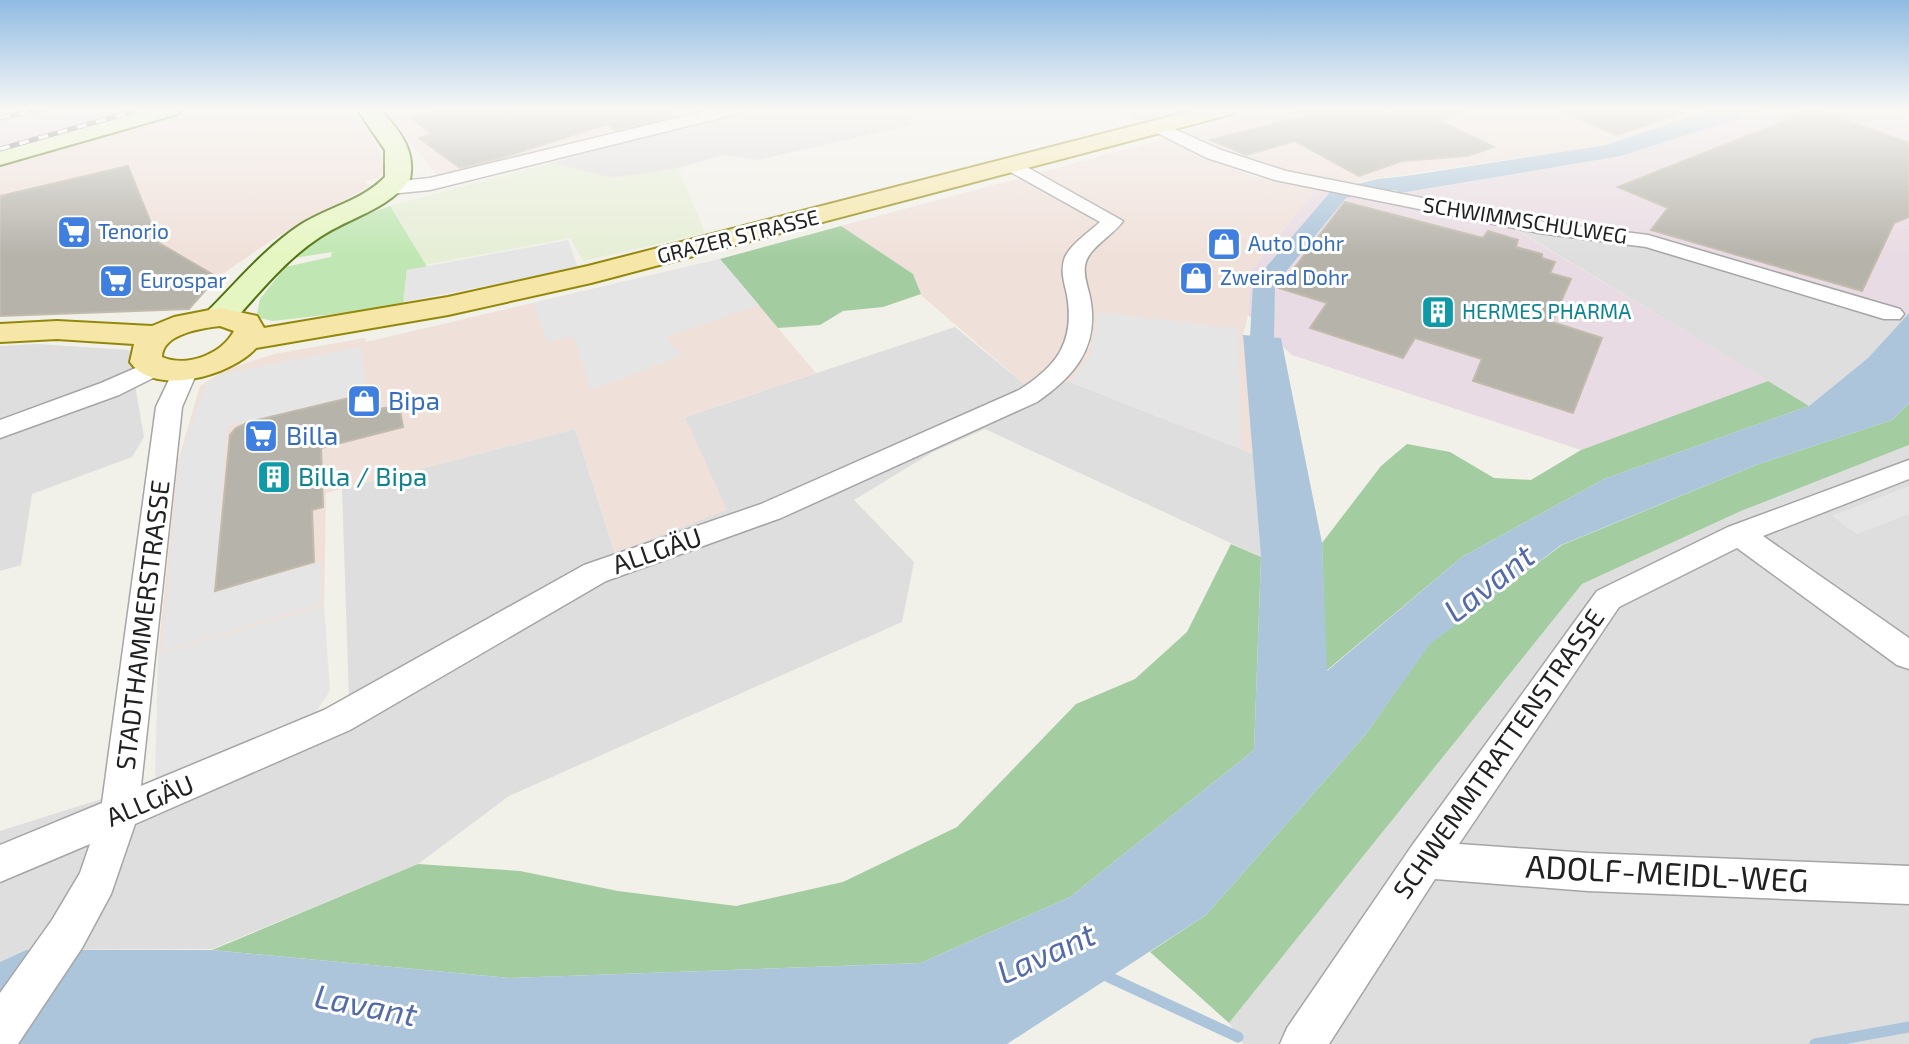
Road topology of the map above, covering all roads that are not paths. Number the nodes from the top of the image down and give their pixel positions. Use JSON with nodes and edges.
{"nodes":[{"id":1,"x":400,"y":158,"type":"edge"},
{"id":2,"x":535,"y":158,"type":"edge"},
{"id":3,"x":1045,"y":158,"type":"edge"},
{"id":4,"x":1228,"y":158,"type":"edge"},
{"id":5,"x":1014,"y":166,"type":"junction"},
{"id":6,"x":390,"y":188,"type":"junction"},
{"id":7,"x":1892,"y":314,"type":"dead end"},
{"id":8,"x":220,"y":317,"type":"junction"},
{"id":9,"x":0,"y":333,"type":"edge"},
{"id":10,"x":158,"y":336,"type":"junction"},
{"id":11,"x":247,"y":340,"type":"junction"},
{"id":12,"x":169,"y":369,"type":"junction"},
{"id":13,"x":0,"y":429,"type":"edge"},
{"id":14,"x":1909,"y":469,"type":"edge"},
{"id":15,"x":1740,"y":534,"type":"junction"},
{"id":16,"x":1909,"y":656,"type":"edge"},
{"id":17,"x":118,"y":815,"type":"junction"},
{"id":18,"x":1425,"y":860,"type":"junction"},
{"id":19,"x":0,"y":864,"type":"edge"},
{"id":20,"x":1909,"y":885,"type":"edge"},
{"id":21,"x":0,"y":1031,"type":"edge"},
{"id":22,"x":1303,"y":1044,"type":"edge"}],
"edges":[{"from":1,"to":6,"type":"street"},
{"from":2,"to":6,"type":"street"},
{"from":3,"to":5,"type":"main road","name":"GRAZER STRASSE"},
{"from":4,"to":7,"type":"street","name":"SCHWIMMSCHULWEG"},
{"from":5,"to":11,"type":"main road","name":"GRAZER STRASSE"},
{"from":5,"to":17,"type":"street","name":"ALLGÄU"},
{"from":6,"to":8,"type":"street"},
{"from":8,"to":10,"type":"main road"},
{"from":8,"to":11,"type":"main road"},
{"from":9,"to":10,"type":"main road"},
{"from":10,"to":12,"type":"main road"},
{"from":11,"to":12,"type":"main road"},
{"from":12,"to":13,"type":"street"},
{"from":12,"to":17,"type":"street","name":"STADTHAMMERSTRASSE"},
{"from":14,"to":15,"type":"street","name":"SCHWEMMTRATTENSTRASSE"},
{"from":15,"to":16,"type":"street"},
{"from":15,"to":18,"type":"street","name":"SCHWEMMTRATTENSTRASSE"},
{"from":17,"to":19,"type":"street","name":"ALLGÄU"},
{"from":17,"to":21,"type":"street","name":"STADTHAMMERSTRASSE"},
{"from":18,"to":20,"type":"street","name":"ADOLF-MEIDL-WEG"},
{"from":18,"to":22,"type":"street","name":"SCHWEMMTRATTENSTRASSE"}]}
